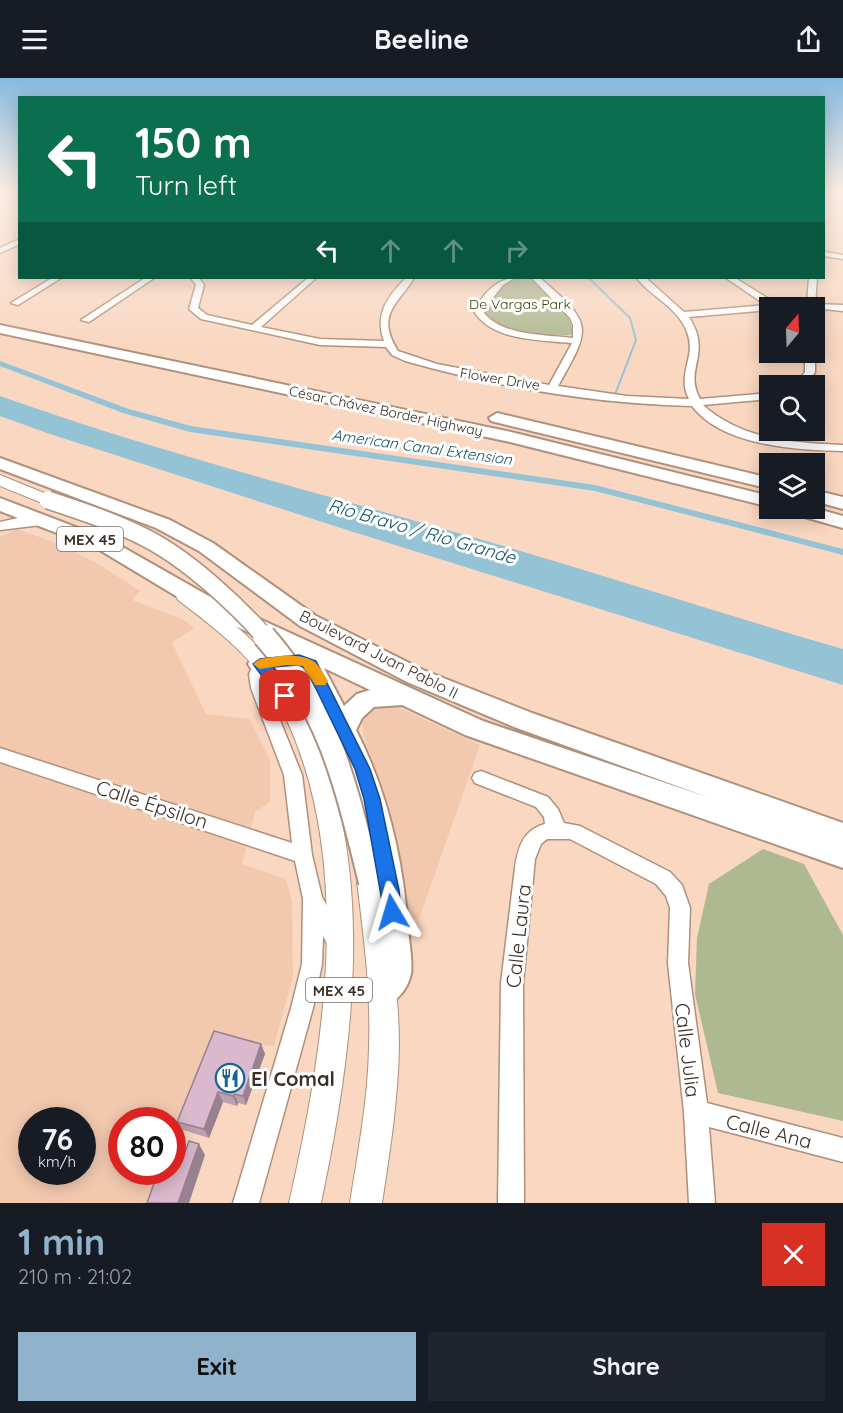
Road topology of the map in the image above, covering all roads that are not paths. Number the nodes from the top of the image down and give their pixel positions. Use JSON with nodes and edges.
{"nodes":[{"id":1,"x":2,"y":248,"type":"edge"},
{"id":2,"x":18,"y":250,"type":"edge"},
{"id":3,"x":825,"y":254,"type":"edge"},
{"id":4,"x":843,"y":257,"type":"edge"},
{"id":5,"x":55,"y":279,"type":"edge"},
{"id":6,"x":148,"y":279,"type":"edge"},
{"id":7,"x":196,"y":279,"type":"edge"},
{"id":8,"x":311,"y":279,"type":"edge"},
{"id":9,"x":409,"y":279,"type":"edge"},
{"id":10,"x":509,"y":279,"type":"edge"},
{"id":11,"x":537,"y":279,"type":"edge"},
{"id":12,"x":642,"y":279,"type":"edge"},
{"id":13,"x":732,"y":279,"type":"edge"},
{"id":14,"x":813,"y":279,"type":"edge"},
{"id":15,"x":761,"y":297,"type":"edge"},
{"id":16,"x":812,"y":297,"type":"edge"},
{"id":17,"x":15,"y":303,"type":"dead end"},
{"id":18,"x":825,"y":306,"type":"edge"},
{"id":19,"x":843,"y":308,"type":"edge"},
{"id":20,"x":759,"y":309,"type":"edge"},
{"id":21,"x":0,"y":314,"type":"edge"},
{"id":22,"x":682,"y":315,"type":"junction"},
{"id":23,"x":86,"y":320,"type":"dead end"},
{"id":24,"x":254,"y":328,"type":"junction"},
{"id":25,"x":0,"y":329,"type":"edge"},
{"id":26,"x":577,"y":341,"type":"junction"},
{"id":27,"x":390,"y":344,"type":"junction"},
{"id":28,"x":553,"y":387,"type":"junction"},
{"id":29,"x":759,"y":397,"type":"edge"},
{"id":30,"x":696,"y":402,"type":"junction"},
{"id":31,"x":843,"y":448,"type":"edge"},
{"id":32,"x":0,"y":463,"type":"edge"},
{"id":33,"x":0,"y":480,"type":"edge"},
{"id":34,"x":759,"y":481,"type":"edge"},
{"id":35,"x":825,"y":498,"type":"edge"},
{"id":36,"x":759,"y":499,"type":"edge"},
{"id":37,"x":843,"y":503,"type":"edge"},
{"id":38,"x":1,"y":507,"type":"edge"},
{"id":39,"x":825,"y":517,"type":"edge"},
{"id":40,"x":44,"y":520,"type":"junction"},
{"id":41,"x":843,"y":522,"type":"edge"},
{"id":42,"x":0,"y":526,"type":"edge"},
{"id":43,"x":173,"y":587,"type":"junction"},
{"id":44,"x":260,"y":664,"type":"junction"},
{"id":45,"x":407,"y":696,"type":"junction"},
{"id":46,"x":344,"y":730,"type":"junction"},
{"id":47,"x":0,"y":755,"type":"edge"},
{"id":48,"x":481,"y":778,"type":"dead end"},
{"id":49,"x":556,"y":830,"type":"junction"},
{"id":50,"x":843,"y":835,"type":"edge"},
{"id":51,"x":303,"y":855,"type":"junction"},
{"id":52,"x":843,"y":856,"type":"edge"},
{"id":53,"x":314,"y":899,"type":"junction"},
{"id":54,"x":338,"y":945,"type":"junction"},
{"id":55,"x":382,"y":991,"type":"junction"},
{"id":56,"x":696,"y":1112,"type":"junction"},
{"id":57,"x":843,"y":1150,"type":"edge"},
{"id":58,"x":246,"y":1203,"type":"edge"},
{"id":59,"x":305,"y":1203,"type":"edge"},
{"id":60,"x":366,"y":1203,"type":"edge"},
{"id":61,"x":511,"y":1203,"type":"edge"},
{"id":62,"x":702,"y":1203,"type":"edge"}],
"edges":[{"from":1,"to":2,"type":"street"},
{"from":3,"to":4,"type":"street"},
{"from":5,"to":17,"type":"street"},
{"from":6,"to":23,"type":"street"},
{"from":7,"to":24,"type":"street"},
{"from":8,"to":24,"type":"street"},
{"from":9,"to":27,"type":"street"},
{"from":10,"to":26,"type":"street"},
{"from":11,"to":26,"type":"street"},
{"from":12,"to":22,"type":"street"},
{"from":13,"to":15,"type":"street"},
{"from":14,"to":16,"type":"street"},
{"from":18,"to":19,"type":"street"},
{"from":20,"to":22,"type":"street"},
{"from":21,"to":34,"type":"highway","name":"César Chávez Border Highway"},
{"from":22,"to":30,"type":"street"},
{"from":24,"to":27,"type":"street"},
{"from":25,"to":36,"type":"highway","name":"César Chávez Border Highway"},
{"from":26,"to":28,"type":"street"},
{"from":27,"to":28,"type":"street","name":"Flower Drive"},
{"from":28,"to":30,"type":"street","name":"Flower Drive"},
{"from":29,"to":30,"type":"street","name":"Flower Drive"},
{"from":30,"to":31,"type":"street"},
{"from":32,"to":50,"type":"highway","name":"Boulevard Juan Pablo II"},
{"from":33,"to":55,"type":"main road","number":"MEX 45","bridge":true},
{"from":35,"to":37,"type":"highway"},
{"from":38,"to":40,"type":"highway","number":"MEX 45"},
{"from":39,"to":41,"type":"highway"},
{"from":40,"to":42,"type":"street"},
{"from":40,"to":43,"type":"highway","number":"MEX 45"},
{"from":43,"to":44,"type":"main road","number":"MEX 45"},
{"from":43,"to":45,"type":"highway","name":"Boulevard Juan Pablo II"},
{"from":44,"to":46,"type":"highway"},
{"from":44,"to":51,"type":"street"},
{"from":44,"to":54,"type":"main road","number":"MEX 45"},
{"from":45,"to":46,"type":"highway"},
{"from":45,"to":52,"type":"highway","name":"Boulevard Juan Pablo II"},
{"from":46,"to":55,"type":"highway"},
{"from":47,"to":51,"type":"street","name":"Calle Épsilon"},
{"from":48,"to":49,"type":"street"},
{"from":49,"to":56,"type":"street","name":"Calle Julia"},
{"from":49,"to":61,"type":"street","name":"Calle Laura"},
{"from":51,"to":53,"type":"street"},
{"from":53,"to":54,"type":"street"},
{"from":53,"to":58,"type":"street"},
{"from":54,"to":59,"type":"main road","number":"MEX 45"},
{"from":55,"to":60,"type":"main road","number":"MEX 45"},
{"from":56,"to":57,"type":"street","name":"Calle Ana"},
{"from":56,"to":62,"type":"street","name":"Calle Julia"}]}
